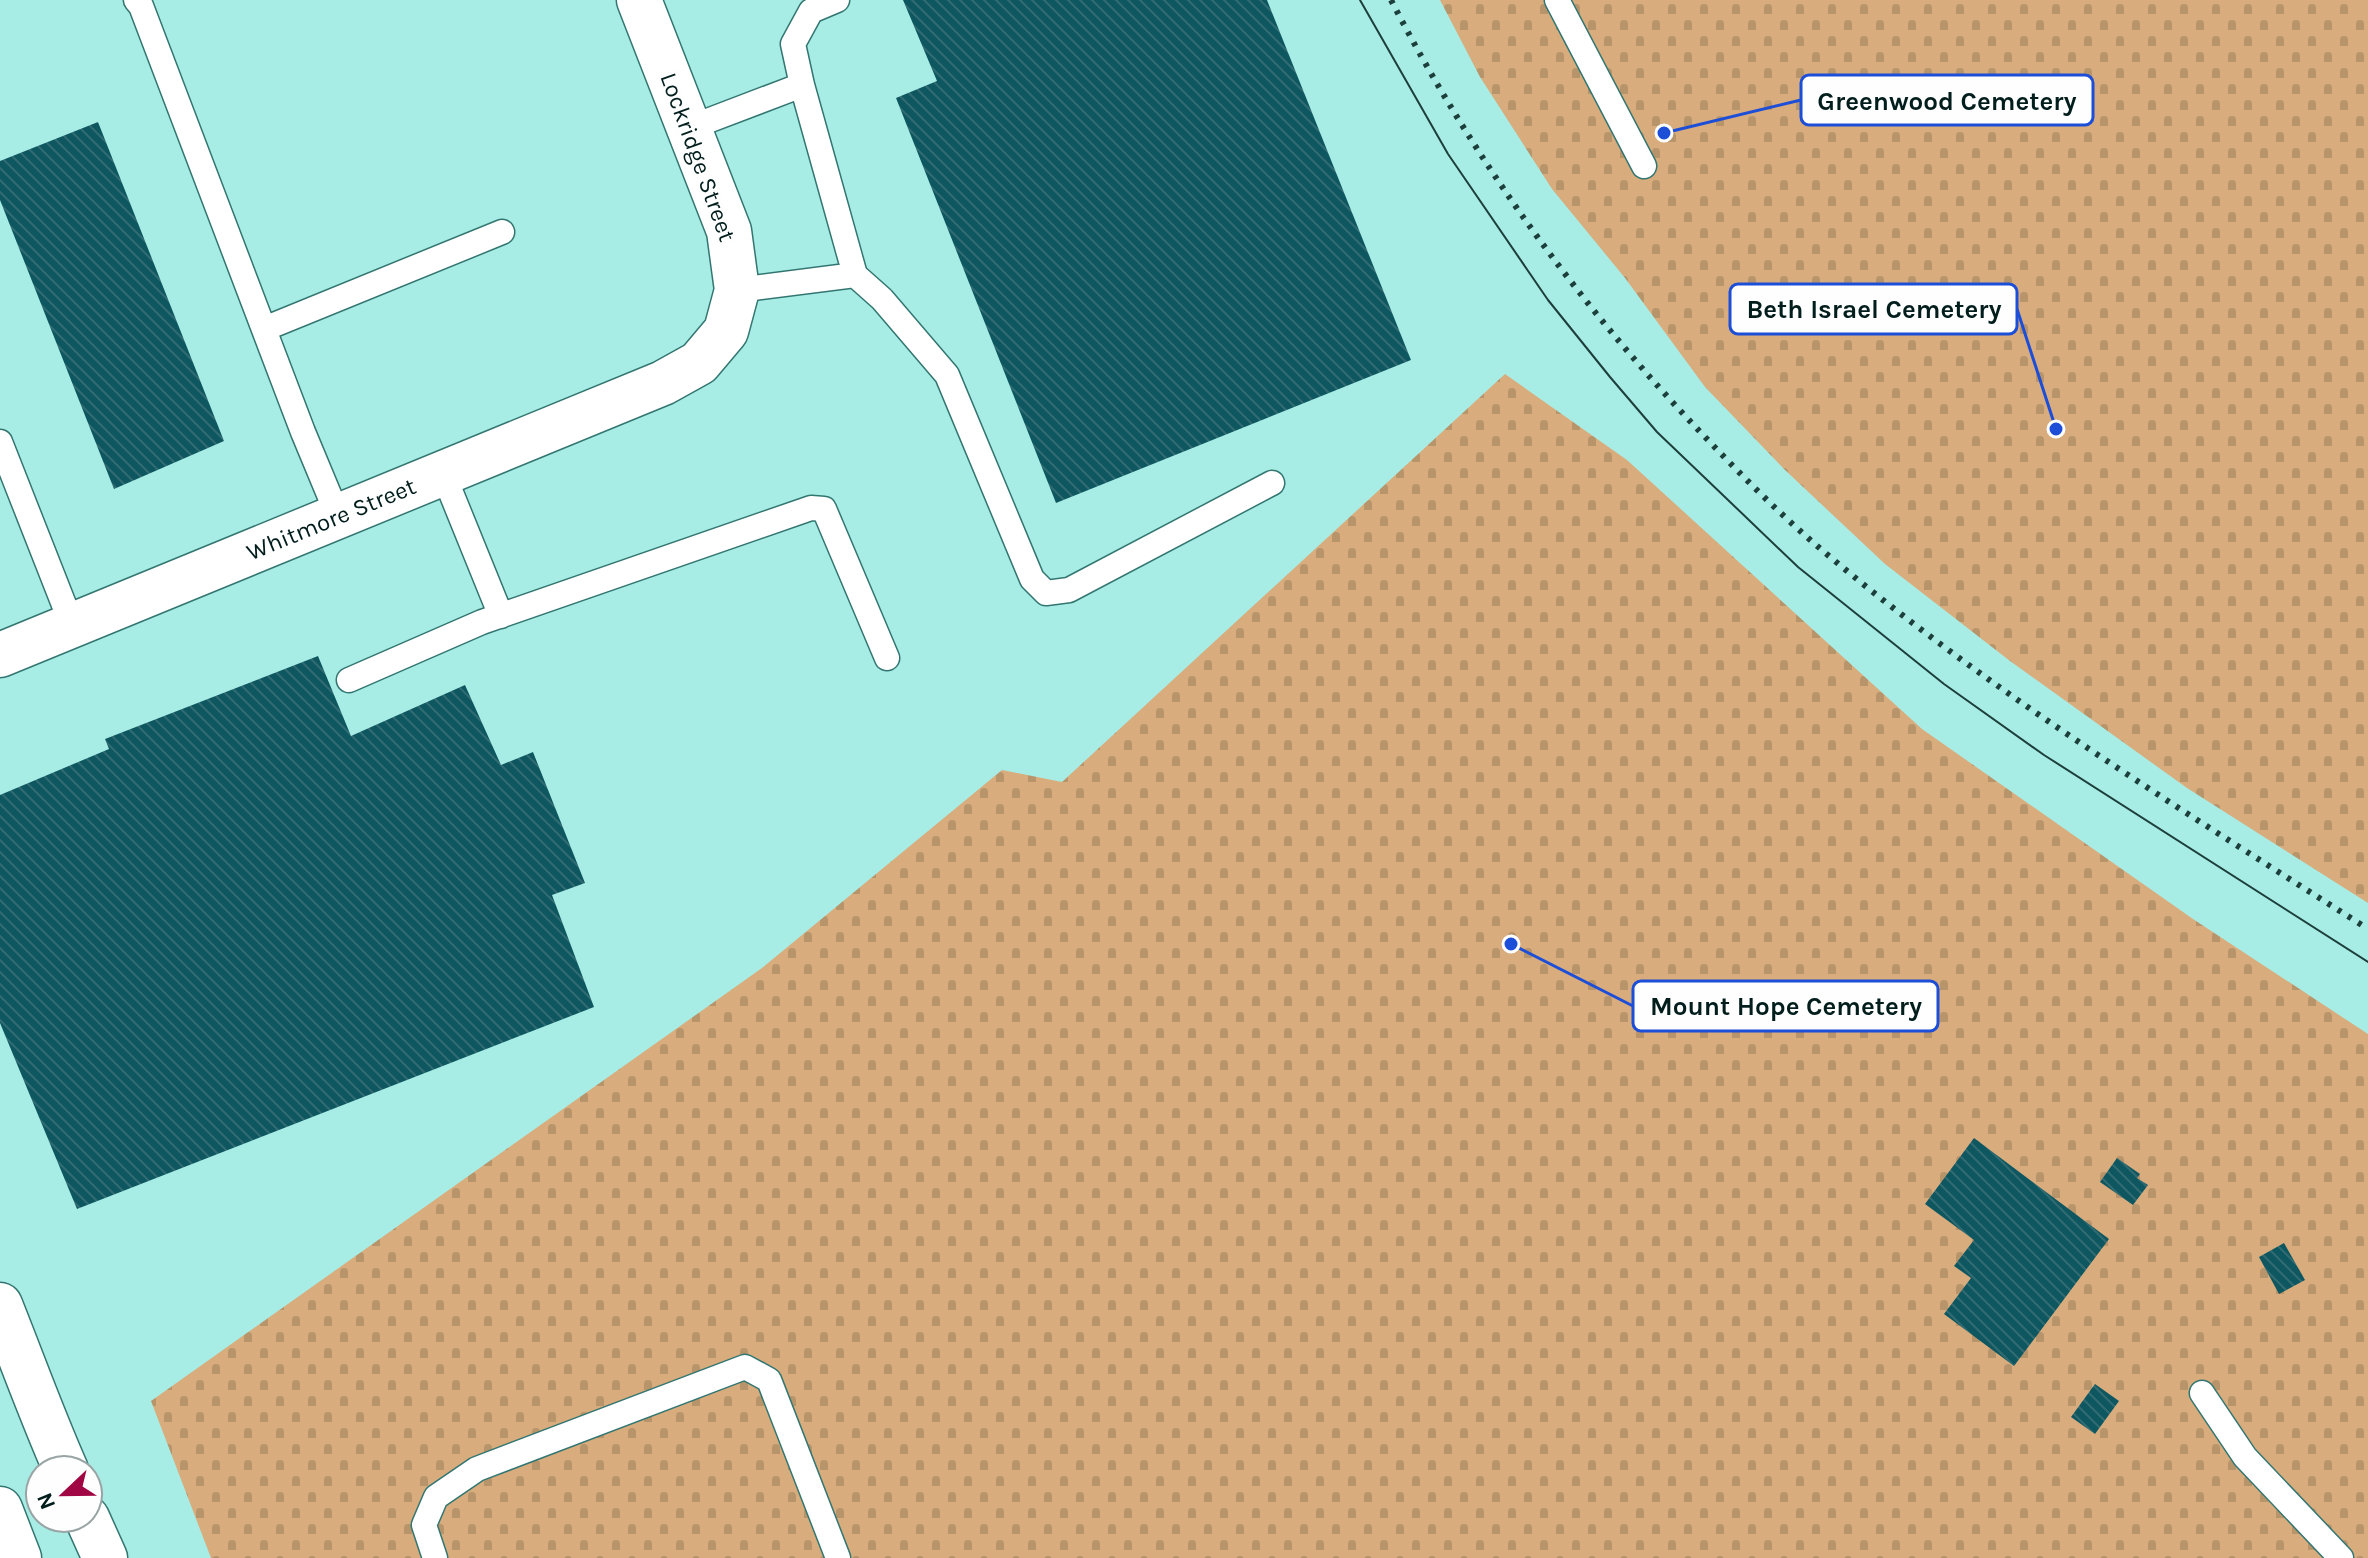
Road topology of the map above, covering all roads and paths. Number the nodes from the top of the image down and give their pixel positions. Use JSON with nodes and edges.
{"nodes":[{"id":1,"x":136,"y":0,"type":"edge"},
{"id":2,"x":639,"y":0,"type":"edge"},
{"id":3,"x":837,"y":0,"type":"edge"},
{"id":4,"x":1557,"y":0,"type":"edge"},
{"id":5,"x":802,"y":85,"type":"junction"},
{"id":6,"x":689,"y":128,"type":"junction"},
{"id":7,"x":1644,"y":166,"type":"dead end"},
{"id":8,"x":502,"y":232,"type":"dead end"},
{"id":9,"x":855,"y":275,"type":"junction"},
{"id":10,"x":737,"y":290,"type":"junction"},
{"id":11,"x":264,"y":329,"type":"junction"},
{"id":12,"x":663,"y":383,"type":"joint"},
{"id":13,"x":0,"y":442,"type":"edge"},
{"id":14,"x":443,"y":473,"type":"junction"},
{"id":15,"x":1272,"y":483,"type":"dead end"},
{"id":16,"x":338,"y":516,"type":"junction"},
{"id":17,"x":501,"y":616,"type":"junction"},
{"id":18,"x":72,"y":625,"type":"junction"},
{"id":19,"x":0,"y":655,"type":"edge"},
{"id":20,"x":887,"y":658,"type":"dead end"},
{"id":21,"x":349,"y":680,"type":"dead end"},
{"id":22,"x":0,"y":1305,"type":"edge"},
{"id":23,"x":2202,"y":1393,"type":"dead end"},
{"id":24,"x":59,"y":1454,"type":"edge"},
{"id":25,"x":0,"y":1509,"type":"edge"},
{"id":26,"x":94,"y":1534,"type":"edge"},
{"id":27,"x":19,"y":1558,"type":"edge"},
{"id":28,"x":105,"y":1558,"type":"edge"},
{"id":29,"x":435,"y":1558,"type":"edge"},
{"id":30,"x":838,"y":1558,"type":"edge"},
{"id":31,"x":2341,"y":1558,"type":"edge"}],
"edges":[{"from":1,"to":11,"type":"lane"},
{"from":2,"to":6,"type":"street","name":"Lockridge Street"},
{"from":3,"to":5,"type":"lane"},
{"from":4,"to":7,"type":"lane"},
{"from":5,"to":6,"type":"lane"},
{"from":5,"to":9,"type":"lane"},
{"from":6,"to":10,"type":"street","name":"Lockridge Street"},
{"from":8,"to":11,"type":"lane"},
{"from":9,"to":10,"type":"lane"},
{"from":9,"to":15,"type":"lane"},
{"from":10,"to":12,"type":"street","name":"Lockridge Street"},
{"from":11,"to":16,"type":"lane"},
{"from":12,"to":14,"type":"street","name":"Whitmore Street"},
{"from":13,"to":18,"type":"lane"},
{"from":14,"to":16,"type":"street","name":"Whitmore Street"},
{"from":14,"to":17,"type":"lane"},
{"from":16,"to":18,"type":"street","name":"Whitmore Street"},
{"from":17,"to":20,"type":"lane"},
{"from":17,"to":21,"type":"lane"},
{"from":18,"to":19,"type":"street","name":"Whitmore Street"},
{"from":22,"to":24,"type":"street"},
{"from":23,"to":31,"type":"lane"},
{"from":25,"to":27,"type":"street"},
{"from":26,"to":28,"type":"street"},
{"from":29,"to":30,"type":"lane"}]}
